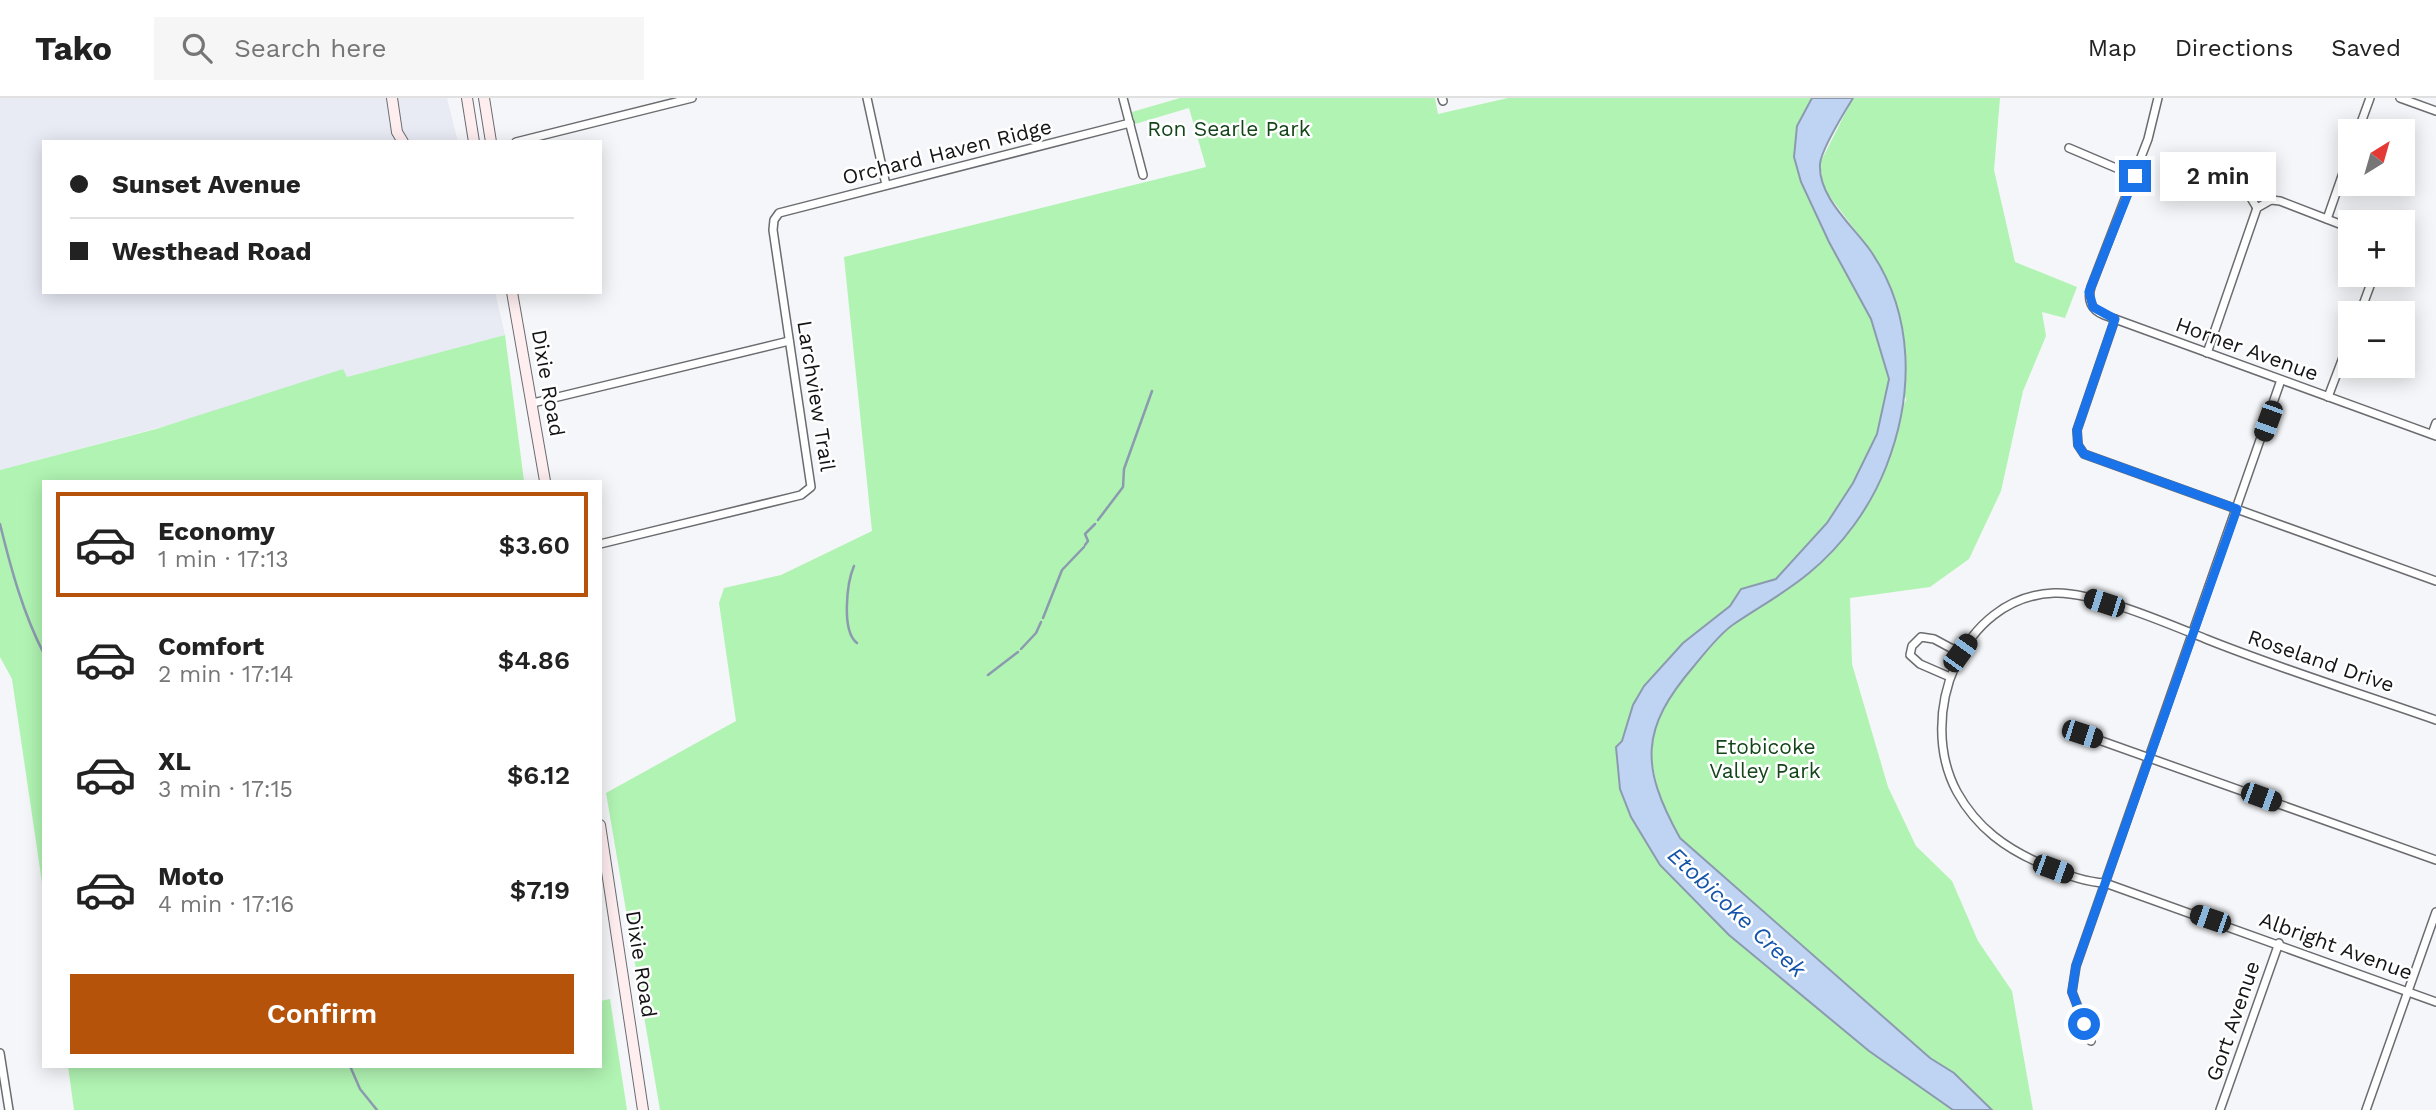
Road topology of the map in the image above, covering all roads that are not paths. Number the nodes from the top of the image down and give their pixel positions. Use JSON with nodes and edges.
{"nodes":[{"id":1,"x":392,"y":98,"type":"edge"},
{"id":2,"x":467,"y":98,"type":"edge"},
{"id":3,"x":484,"y":98,"type":"edge"},
{"id":4,"x":692,"y":98,"type":"edge"},
{"id":5,"x":867,"y":98,"type":"edge"},
{"id":6,"x":1123,"y":98,"type":"edge"},
{"id":7,"x":2158,"y":98,"type":"edge"},
{"id":8,"x":2370,"y":98,"type":"edge"},
{"id":9,"x":2400,"y":98,"type":"edge"},
{"id":10,"x":2436,"y":111,"type":"edge"},
{"id":11,"x":2362,"y":119,"type":"edge"},
{"id":12,"x":1130,"y":123,"type":"junction"},
{"id":13,"x":402,"y":140,"type":"edge"},
{"id":14,"x":474,"y":140,"type":"edge"},
{"id":15,"x":491,"y":140,"type":"edge"},
{"id":16,"x":524,"y":140,"type":"edge"},
{"id":17,"x":2069,"y":148,"type":"dead end"},
{"id":18,"x":1143,"y":175,"type":"dead end"},
{"id":19,"x":2135,"y":176,"type":"junction"},
{"id":20,"x":886,"y":185,"type":"junction"},
{"id":21,"x":2338,"y":187,"type":"edge"},
{"id":22,"x":2271,"y":200,"type":"junction"},
{"id":23,"x":2257,"y":208,"type":"junction"},
{"id":24,"x":776,"y":218,"type":"joint"},
{"id":25,"x":2327,"y":219,"type":"junction"},
{"id":26,"x":2338,"y":223,"type":"edge"},
{"id":27,"x":512,"y":294,"type":"edge"},
{"id":28,"x":2115,"y":319,"type":"junction"},
{"id":29,"x":789,"y":341,"type":"junction"},
{"id":30,"x":2207,"y":353,"type":"junction"},
{"id":31,"x":2338,"y":371,"type":"edge"},
{"id":32,"x":2281,"y":380,"type":"junction"},
{"id":33,"x":2328,"y":397,"type":"junction"},
{"id":34,"x":533,"y":403,"type":"junction"},
{"id":35,"x":2436,"y":423,"type":"edge"},
{"id":36,"x":2434,"y":435,"type":"edge"},
{"id":37,"x":545,"y":480,"type":"edge"},
{"id":38,"x":2237,"y":509,"type":"junction"},
{"id":39,"x":602,"y":544,"type":"edge"},
{"id":40,"x":2436,"y":581,"type":"edge"},
{"id":41,"x":2194,"y":634,"type":"junction"},
{"id":42,"x":1960,"y":653,"type":"junction"},
{"id":43,"x":1950,"y":677,"type":"junction"},
{"id":44,"x":2436,"y":720,"type":"edge"},
{"id":45,"x":2082,"y":734,"type":"dead end"},
{"id":46,"x":2150,"y":757,"type":"junction"},
{"id":47,"x":602,"y":838,"type":"edge"},
{"id":48,"x":2436,"y":860,"type":"edge"},
{"id":49,"x":2105,"y":883,"type":"junction"},
{"id":50,"x":2436,"y":912,"type":"edge"},
{"id":51,"x":2278,"y":943,"type":"junction"},
{"id":52,"x":2408,"y":992,"type":"junction"},
{"id":53,"x":2436,"y":1002,"type":"edge"},
{"id":54,"x":2091,"y":1041,"type":"dead end"},
{"id":55,"x":0,"y":1053,"type":"edge"},
{"id":56,"x":9,"y":1110,"type":"edge"},
{"id":57,"x":643,"y":1110,"type":"edge"},
{"id":58,"x":2220,"y":1110,"type":"edge"},
{"id":59,"x":2366,"y":1110,"type":"edge"}],
"edges":[{"from":1,"to":13,"type":"main road"},
{"from":2,"to":14,"type":"main road"},
{"from":3,"to":15,"type":"main road"},
{"from":4,"to":16,"type":"street"},
{"from":5,"to":20,"type":"street"},
{"from":6,"to":12,"type":"street"},
{"from":7,"to":19,"type":"street"},
{"from":8,"to":11,"type":"street"},
{"from":9,"to":10,"type":"street"},
{"from":12,"to":18,"type":"street"},
{"from":12,"to":20,"type":"street","name":"Orchard Haven Ridge"},
{"from":17,"to":19,"type":"street"},
{"from":19,"to":28,"type":"street","name":"Horner Avenue"},
{"from":20,"to":24,"type":"street","name":"Orchard Haven Ridge"},
{"from":21,"to":25,"type":"street"},
{"from":22,"to":23,"type":"street"},
{"from":22,"to":23,"type":"street"},
{"from":22,"to":25,"type":"street"},
{"from":23,"to":30,"type":"street"},
{"from":24,"to":29,"type":"street","name":"Larchview Trail"},
{"from":25,"to":26,"type":"street"},
{"from":27,"to":34,"type":"main road","name":"Dixie Road"},
{"from":28,"to":30,"type":"street","name":"Horner Avenue"},
{"from":28,"to":38,"type":"street"},
{"from":29,"to":34,"type":"street"},
{"from":29,"to":39,"type":"street","name":"Larchview Trail"},
{"from":30,"to":32,"type":"street","name":"Horner Avenue"},
{"from":31,"to":33,"type":"street"},
{"from":32,"to":33,"type":"street","name":"Horner Avenue"},
{"from":32,"to":38,"type":"street"},
{"from":33,"to":36,"type":"street","name":"Horner Avenue"},
{"from":34,"to":37,"type":"main road","name":"Dixie Road"},
{"from":35,"to":36,"type":"street"},
{"from":38,"to":40,"type":"street"},
{"from":38,"to":41,"type":"street"},
{"from":41,"to":42,"type":"street","name":"Roseland Drive"},
{"from":41,"to":44,"type":"street","name":"Roseland Drive"},
{"from":41,"to":46,"type":"street"},
{"from":42,"to":43,"type":"street","name":"Roseland Drive"},
{"from":42,"to":43,"type":"street"},
{"from":43,"to":49,"type":"street","name":"Albright Avenue"},
{"from":45,"to":46,"type":"street"},
{"from":46,"to":48,"type":"street"},
{"from":46,"to":49,"type":"street"},
{"from":47,"to":57,"type":"main road","name":"Dixie Road"},
{"from":49,"to":51,"type":"street","name":"Albright Avenue"},
{"from":49,"to":54,"type":"street"},
{"from":50,"to":52,"type":"street"},
{"from":51,"to":52,"type":"street","name":"Albright Avenue"},
{"from":51,"to":58,"type":"street","name":"Gort Avenue"},
{"from":52,"to":53,"type":"street","name":"Albright Avenue"},
{"from":52,"to":59,"type":"street"},
{"from":55,"to":56,"type":"street"}]}
